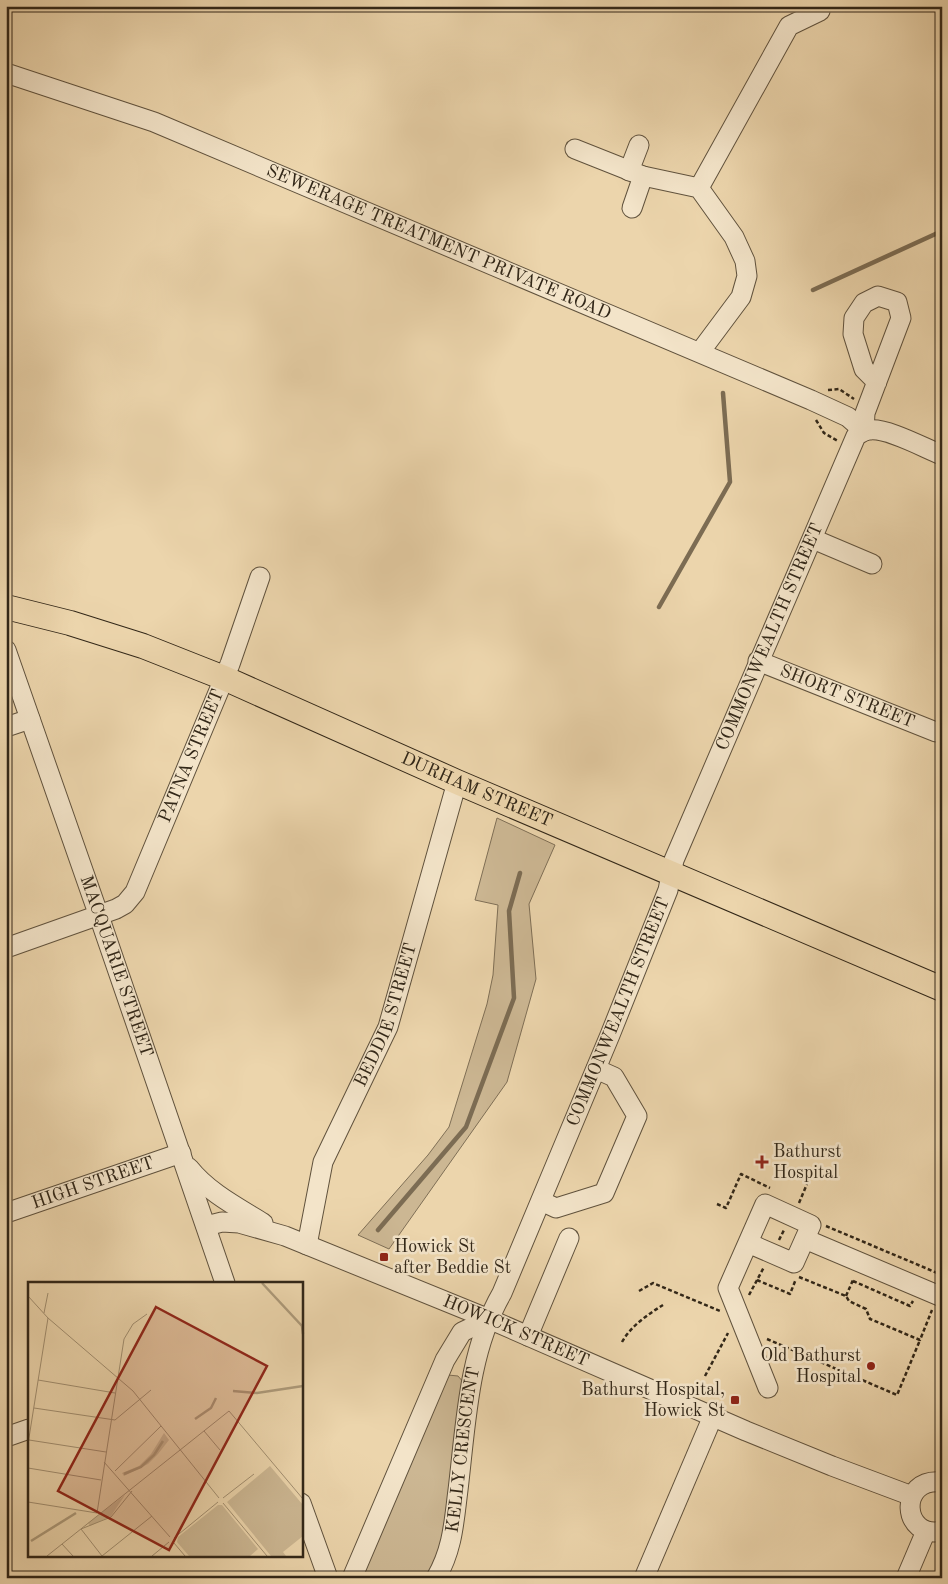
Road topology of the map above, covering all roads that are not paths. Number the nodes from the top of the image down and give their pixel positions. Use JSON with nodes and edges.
{"nodes":[{"id":1,"x":820,"y":11,"type":"dead end"},
{"id":2,"x":6,"y":73,"type":"edge"},
{"id":3,"x":639,"y":144,"type":"dead end"},
{"id":4,"x":575,"y":149,"type":"dead end"},
{"id":5,"x":636,"y":174,"type":"junction"},
{"id":6,"x":699,"y":188,"type":"junction"},
{"id":7,"x":632,"y":208,"type":"dead end"},
{"id":8,"x":700,"y":352,"type":"junction"},
{"id":9,"x":877,"y":382,"type":"dead end"},
{"id":10,"x":864,"y":431,"type":"junction"},
{"id":11,"x":942,"y":455,"type":"edge"},
{"id":12,"x":813,"y":539,"type":"junction"},
{"id":13,"x":872,"y":564,"type":"dead end"},
{"id":14,"x":260,"y":577,"type":"dead end"},
{"id":15,"x":6,"y":607,"type":"edge"},
{"id":16,"x":6,"y":650,"type":"edge"},
{"id":17,"x":758,"y":661,"type":"junction"},
{"id":18,"x":224,"y":678,"type":"junction"},
{"id":19,"x":30,"y":719,"type":"junction"},
{"id":20,"x":6,"y":727,"type":"edge"},
{"id":21,"x":936,"y":732,"type":"dead end"},
{"id":22,"x":457,"y":782,"type":"junction"},
{"id":23,"x":671,"y":874,"type":"junction"},
{"id":24,"x":99,"y":916,"type":"junction"},
{"id":25,"x":6,"y":948,"type":"edge"},
{"id":26,"x":942,"y":989,"type":"edge"},
{"id":27,"x":596,"y":1069,"type":"junction"},
{"id":28,"x":182,"y":1157,"type":"junction"},
{"id":29,"x":540,"y":1201,"type":"junction"},
{"id":30,"x":236,"y":1207,"type":"junction"},
{"id":31,"x":6,"y":1214,"type":"edge"},
{"id":32,"x":204,"y":1219,"type":"junction"},
{"id":33,"x":250,"y":1226,"type":"junction"},
{"id":34,"x":285,"y":1236,"type":"junction"},
{"id":35,"x":569,"y":1238,"type":"dead end"},
{"id":36,"x":805,"y":1239,"type":"junction"},
{"id":37,"x":748,"y":1243,"type":"junction"},
{"id":38,"x":307,"y":1245,"type":"junction"},
{"id":39,"x":218,"y":1261,"type":"junction"},
{"id":40,"x":225,"y":1282,"type":"edge"},
{"id":41,"x":937,"y":1303,"type":"edge"},
{"id":42,"x":489,"y":1319,"type":"junction"},
{"id":43,"x":528,"y":1336,"type":"junction"},
{"id":44,"x":445,"y":1360,"type":"junction"},
{"id":45,"x":474,"y":1367,"type":"junction"},
{"id":46,"x":768,"y":1388,"type":"dead end"},
{"id":47,"x":713,"y":1416,"type":"junction"},
{"id":48,"x":28,"y":1429,"type":"edge"},
{"id":49,"x":6,"y":1437,"type":"edge"},
{"id":50,"x":942,"y":1482,"type":"edge"},
{"id":51,"x":912,"y":1496,"type":"junction"},
{"id":52,"x":302,"y":1506,"type":"edge"},
{"id":53,"x":934,"y":1531,"type":"edge"},
{"id":54,"x":328,"y":1578,"type":"edge"},
{"id":55,"x":352,"y":1578,"type":"edge"},
{"id":56,"x":436,"y":1578,"type":"edge"},
{"id":57,"x":644,"y":1578,"type":"edge"},
{"id":58,"x":906,"y":1578,"type":"edge"}],
"edges":[{"from":1,"to":6,"type":"street"},
{"from":2,"to":8,"type":"street","name":"SEWERAGE TREATMENT PRIVATE ROAD"},
{"from":3,"to":5,"type":"street"},
{"from":4,"to":5,"type":"street"},
{"from":5,"to":6,"type":"street"},
{"from":5,"to":7,"type":"street"},
{"from":6,"to":8,"type":"street"},
{"from":8,"to":10,"type":"street","name":"SEWERAGE TREATMENT PRIVATE ROAD"},
{"from":9,"to":10,"type":"street"},
{"from":10,"to":11,"type":"street"},
{"from":10,"to":12,"type":"street","name":"COMMONWEALTH STREET"},
{"from":12,"to":13,"type":"street"},
{"from":12,"to":17,"type":"street","name":"COMMONWEALTH STREET"},
{"from":14,"to":18,"type":"street","name":"PATNA STREET"},
{"from":15,"to":18,"type":"main road","name":"DURHAM STREET"},
{"from":16,"to":19,"type":"street","name":"MACQUARIE STREET"},
{"from":17,"to":21,"type":"street","name":"SHORT STREET"},
{"from":17,"to":23,"type":"street","name":"COMMONWEALTH STREET"},
{"from":18,"to":22,"type":"main road","name":"DURHAM STREET"},
{"from":18,"to":24,"type":"street","name":"PATNA STREET"},
{"from":19,"to":20,"type":"street"},
{"from":19,"to":24,"type":"street","name":"MACQUARIE STREET"},
{"from":22,"to":23,"type":"main road","name":"DURHAM STREET"},
{"from":22,"to":38,"type":"street","name":"BEDDIE STREET"},
{"from":23,"to":26,"type":"main road","name":"DURHAM STREET"},
{"from":23,"to":27,"type":"street","name":"COMMONWEALTH STREET"},
{"from":24,"to":25,"type":"street","name":"PATNA STREET"},
{"from":24,"to":28,"type":"street","name":"MACQUARIE STREET"},
{"from":27,"to":29,"type":"street","name":"COMMONWEALTH STREET"},
{"from":27,"to":29,"type":"street"},
{"from":28,"to":30,"type":"street","name":"HOWICK STREET"},
{"from":28,"to":31,"type":"street","name":"HIGH STREET"},
{"from":28,"to":32,"type":"street","name":"MACQUARIE STREET"},
{"from":29,"to":42,"type":"street","name":"COMMONWEALTH STREET"},
{"from":30,"to":32,"type":"street"},
{"from":30,"to":34,"type":"street","name":"HOWICK STREET"},
{"from":32,"to":33,"type":"street","name":"HOWICK STREET"},
{"from":32,"to":39,"type":"street","name":"MACQUARIE STREET"},
{"from":33,"to":34,"type":"street","name":"HOWICK STREET"},
{"from":33,"to":39,"type":"street"},
{"from":34,"to":38,"type":"street","name":"HOWICK STREET"},
{"from":35,"to":43,"type":"street"},
{"from":36,"to":37,"type":"street"},
{"from":36,"to":37,"type":"street"},
{"from":36,"to":41,"type":"street"},
{"from":37,"to":46,"type":"street"},
{"from":38,"to":42,"type":"street","name":"HOWICK STREET"},
{"from":39,"to":40,"type":"street","name":"MACQUARIE STREET"},
{"from":42,"to":43,"type":"street","name":"HOWICK STREET"},
{"from":42,"to":44,"type":"street"},
{"from":42,"to":45,"type":"street","name":"KELLY CRESCENT"},
{"from":43,"to":47,"type":"street","name":"HOWICK STREET"},
{"from":44,"to":45,"type":"street"},
{"from":44,"to":55,"type":"street"},
{"from":45,"to":56,"type":"street","name":"KELLY CRESCENT"},
{"from":47,"to":51,"type":"street","name":"HOWICK STREET"},
{"from":47,"to":57,"type":"street"},
{"from":48,"to":49,"type":"street"},
{"from":50,"to":51,"type":"street"},
{"from":51,"to":53,"type":"street"},
{"from":52,"to":54,"type":"street"},
{"from":53,"to":58,"type":"street"}]}
